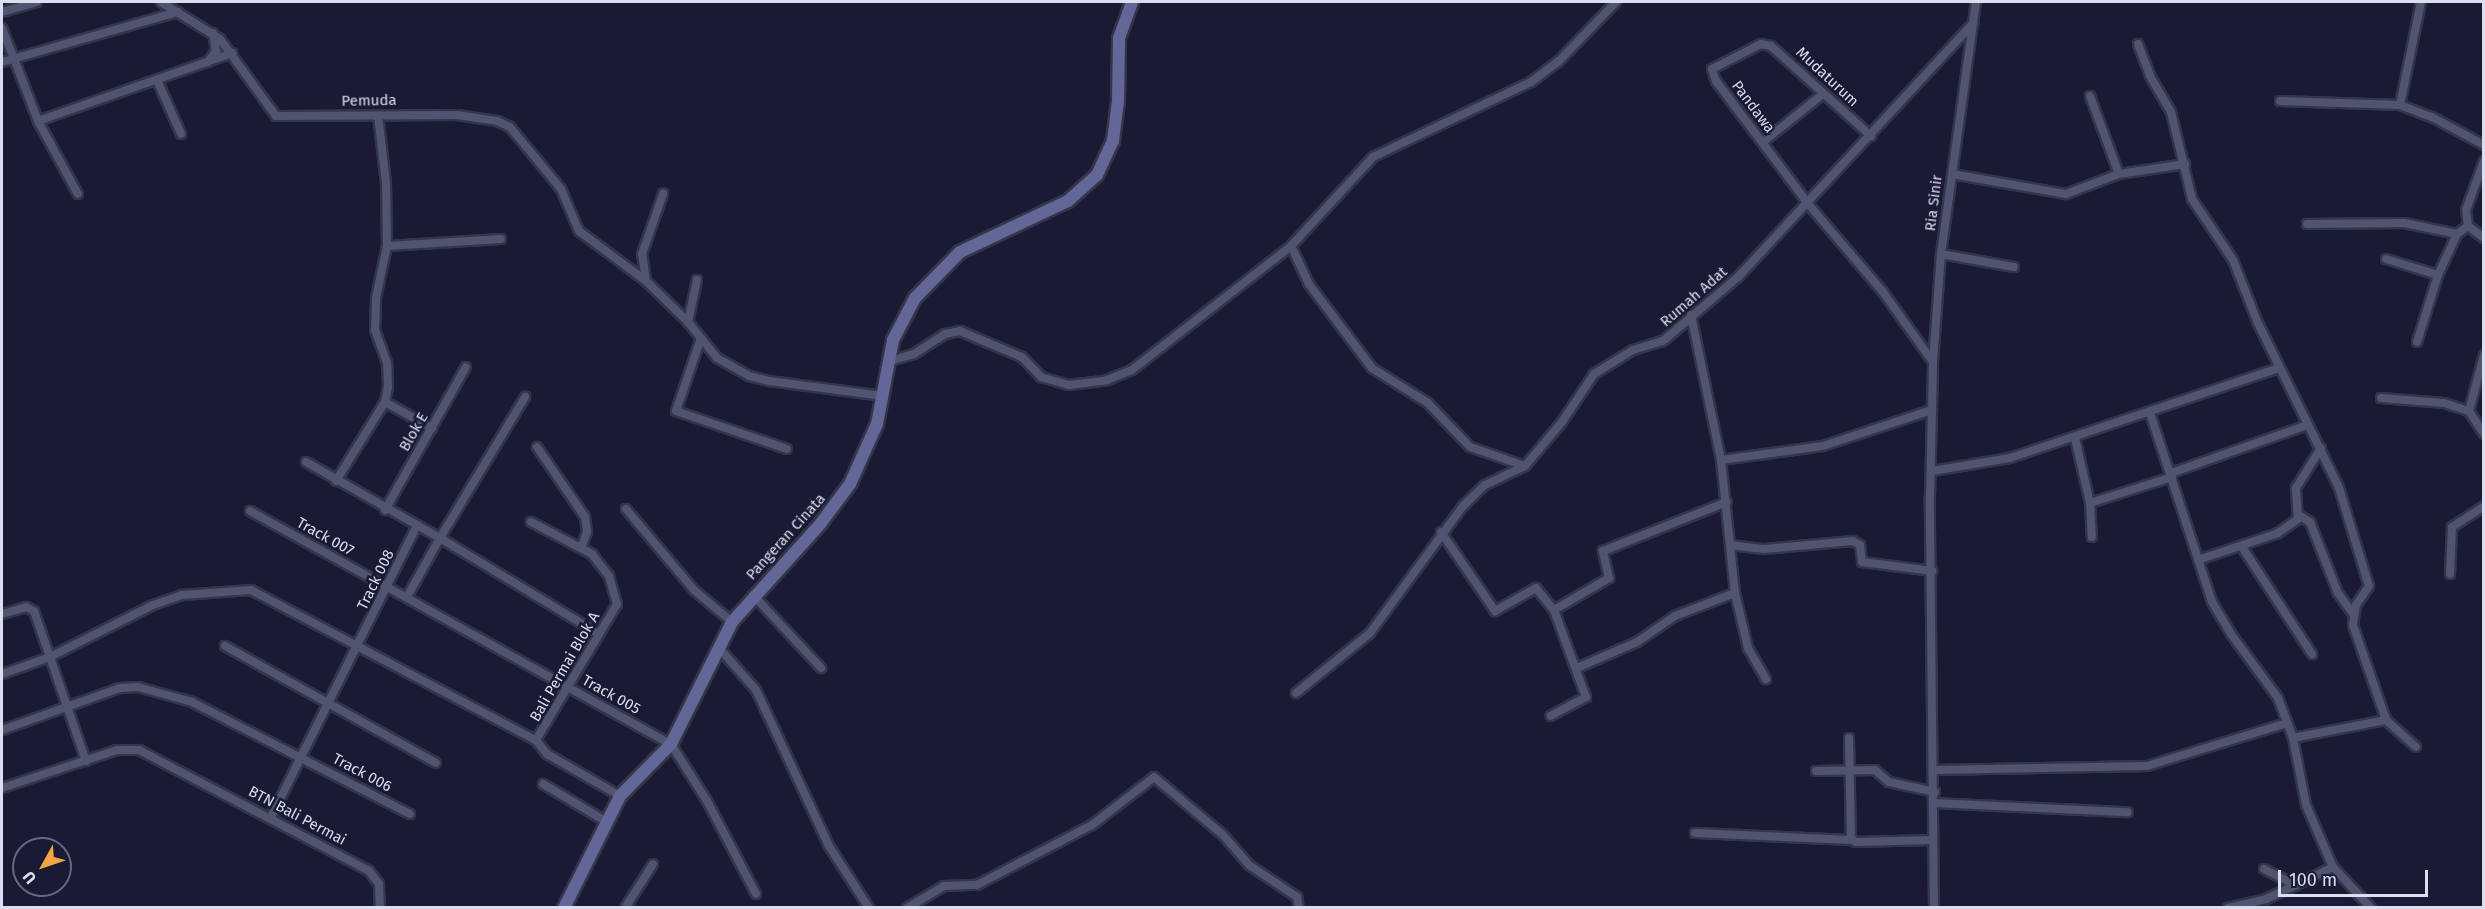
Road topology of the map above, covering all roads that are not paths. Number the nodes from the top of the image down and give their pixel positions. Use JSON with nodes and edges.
{"nodes":[{"id":1,"x":37,"y":2,"type":"edge"},
{"id":2,"x":161,"y":2,"type":"edge"},
{"id":3,"x":1132,"y":2,"type":"edge"},
{"id":4,"x":1616,"y":2,"type":"edge"},
{"id":5,"x":1976,"y":2,"type":"edge"},
{"id":6,"x":2421,"y":2,"type":"edge"},
{"id":7,"x":2,"y":12,"type":"edge"},
{"id":8,"x":178,"y":12,"type":"junction"},
{"id":9,"x":1973,"y":23,"type":"junction"},
{"id":10,"x":2,"y":28,"type":"edge"},
{"id":11,"x":213,"y":33,"type":"junction"},
{"id":12,"x":1760,"y":44,"type":"joint"},
{"id":13,"x":2138,"y":44,"type":"dead end"},
{"id":14,"x":232,"y":53,"type":"junction"},
{"id":15,"x":14,"y":59,"type":"junction"},
{"id":16,"x":2,"y":62,"type":"edge"},
{"id":17,"x":208,"y":62,"type":"junction"},
{"id":18,"x":157,"y":80,"type":"junction"},
{"id":19,"x":1823,"y":94,"type":"junction"},
{"id":20,"x":2090,"y":96,"type":"dead end"},
{"id":21,"x":2280,"y":101,"type":"dead end"},
{"id":22,"x":2400,"y":105,"type":"junction"},
{"id":23,"x":378,"y":115,"type":"junction"},
{"id":24,"x":38,"y":121,"type":"junction"},
{"id":25,"x":181,"y":134,"type":"dead end"},
{"id":26,"x":1871,"y":136,"type":"junction"},
{"id":27,"x":1763,"y":142,"type":"junction"},
{"id":28,"x":2484,"y":145,"type":"edge"},
{"id":29,"x":2484,"y":161,"type":"edge"},
{"id":30,"x":2185,"y":164,"type":"junction"},
{"id":31,"x":1952,"y":174,"type":"junction"},
{"id":32,"x":2119,"y":174,"type":"junction"},
{"id":33,"x":663,"y":194,"type":"dead end"},
{"id":34,"x":78,"y":195,"type":"dead end"},
{"id":35,"x":1809,"y":205,"type":"junction"},
{"id":36,"x":2307,"y":224,"type":"dead end"},
{"id":37,"x":2468,"y":226,"type":"junction"},
{"id":38,"x":2457,"y":234,"type":"junction"},
{"id":39,"x":2484,"y":238,"type":"edge"},
{"id":40,"x":501,"y":239,"type":"dead end"},
{"id":41,"x":387,"y":246,"type":"junction"},
{"id":42,"x":1291,"y":246,"type":"junction"},
{"id":43,"x":1941,"y":254,"type":"junction"},
{"id":44,"x":2386,"y":259,"type":"dead end"},
{"id":45,"x":2014,"y":267,"type":"dead end"},
{"id":46,"x":2438,"y":275,"type":"junction"},
{"id":47,"x":697,"y":280,"type":"dead end"},
{"id":48,"x":646,"y":281,"type":"junction"},
{"id":49,"x":1691,"y":315,"type":"junction"},
{"id":50,"x":688,"y":322,"type":"junction"},
{"id":51,"x":701,"y":338,"type":"junction"},
{"id":52,"x":2417,"y":342,"type":"dead end"},
{"id":53,"x":2484,"y":355,"type":"edge"},
{"id":54,"x":886,"y":362,"type":"junction"},
{"id":55,"x":1933,"y":362,"type":"junction"},
{"id":56,"x":466,"y":367,"type":"dead end"},
{"id":57,"x":2280,"y":368,"type":"junction"},
{"id":58,"x":883,"y":396,"type":"junction"},
{"id":59,"x":525,"y":397,"type":"dead end"},
{"id":60,"x":2381,"y":398,"type":"dead end"},
{"id":61,"x":385,"y":402,"type":"junction"},
{"id":62,"x":1932,"y":410,"type":"junction"},
{"id":63,"x":2469,"y":411,"type":"junction"},
{"id":64,"x":2150,"y":412,"type":"junction"},
{"id":65,"x":2307,"y":425,"type":"junction"},
{"id":66,"x":432,"y":428,"type":"junction"},
{"id":67,"x":2484,"y":434,"type":"edge"},
{"id":68,"x":2075,"y":438,"type":"junction"},
{"id":69,"x":537,"y":447,"type":"dead end"},
{"id":70,"x":2321,"y":448,"type":"junction"},
{"id":71,"x":787,"y":449,"type":"dead end"},
{"id":72,"x":1721,"y":460,"type":"junction"},
{"id":73,"x":306,"y":462,"type":"dead end"},
{"id":74,"x":1525,"y":466,"type":"junction"},
{"id":75,"x":1932,"y":471,"type":"junction"},
{"id":76,"x":2172,"y":475,"type":"junction"},
{"id":77,"x":336,"y":481,"type":"junction"},
{"id":78,"x":1727,"y":502,"type":"junction"},
{"id":79,"x":2090,"y":503,"type":"junction"},
{"id":80,"x":2484,"y":506,"type":"edge"},
{"id":81,"x":626,"y":509,"type":"dead end"},
{"id":82,"x":385,"y":510,"type":"junction"},
{"id":83,"x":250,"y":511,"type":"dead end"},
{"id":84,"x":2300,"y":516,"type":"junction"},
{"id":85,"x":531,"y":522,"type":"dead end"},
{"id":86,"x":417,"y":525,"type":"junction"},
{"id":87,"x":1441,"y":532,"type":"junction"},
{"id":88,"x":2092,"y":537,"type":"dead end"},
{"id":89,"x":440,"y":538,"type":"junction"},
{"id":90,"x":1730,"y":545,"type":"junction"},
{"id":91,"x":582,"y":546,"type":"junction"},
{"id":92,"x":2242,"y":547,"type":"junction"},
{"id":93,"x":2198,"y":560,"type":"junction"},
{"id":94,"x":1932,"y":571,"type":"junction"},
{"id":95,"x":2450,"y":574,"type":"dead end"},
{"id":96,"x":388,"y":587,"type":"junction"},
{"id":97,"x":1735,"y":593,"type":"junction"},
{"id":98,"x":753,"y":596,"type":"junction"},
{"id":99,"x":407,"y":597,"type":"junction"},
{"id":100,"x":1554,"y":610,"type":"junction"},
{"id":101,"x":2,"y":614,"type":"edge"},
{"id":102,"x":2353,"y":614,"type":"junction"},
{"id":103,"x":732,"y":622,"type":"junction"},
{"id":104,"x":599,"y":634,"type":"junction"},
{"id":105,"x":359,"y":644,"type":"junction"},
{"id":106,"x":225,"y":646,"type":"dead end"},
{"id":107,"x":718,"y":647,"type":"junction"},
{"id":108,"x":2312,"y":654,"type":"dead end"},
{"id":109,"x":50,"y":657,"type":"junction"},
{"id":110,"x":821,"y":668,"type":"dead end"},
{"id":111,"x":1577,"y":668,"type":"junction"},
{"id":112,"x":2,"y":674,"type":"edge"},
{"id":113,"x":1766,"y":679,"type":"dead end"},
{"id":114,"x":570,"y":688,"type":"junction"},
{"id":115,"x":1296,"y":693,"type":"dead end"},
{"id":116,"x":329,"y":703,"type":"junction"},
{"id":117,"x":67,"y":705,"type":"junction"},
{"id":118,"x":1551,"y":716,"type":"dead end"},
{"id":119,"x":2386,"y":720,"type":"junction"},
{"id":120,"x":2287,"y":723,"type":"junction"},
{"id":121,"x":2,"y":730,"type":"edge"},
{"id":122,"x":1849,"y":738,"type":"dead end"},
{"id":123,"x":2293,"y":738,"type":"junction"},
{"id":124,"x":536,"y":740,"type":"junction"},
{"id":125,"x":671,"y":744,"type":"junction"},
{"id":126,"x":2416,"y":747,"type":"dead end"},
{"id":127,"x":300,"y":756,"type":"junction"},
{"id":128,"x":86,"y":761,"type":"junction"},
{"id":129,"x":436,"y":763,"type":"dead end"},
{"id":130,"x":1849,"y":769,"type":"junction"},
{"id":131,"x":1935,"y":770,"type":"junction"},
{"id":132,"x":1816,"y":771,"type":"dead end"},
{"id":133,"x":543,"y":784,"type":"dead end"},
{"id":134,"x":2,"y":788,"type":"edge"},
{"id":135,"x":1935,"y":792,"type":"junction"},
{"id":136,"x":620,"y":796,"type":"junction"},
{"id":137,"x":1934,"y":803,"type":"junction"},
{"id":138,"x":2128,"y":812,"type":"dead end"},
{"id":139,"x":411,"y":814,"type":"dead end"},
{"id":140,"x":271,"y":817,"type":"junction"},
{"id":141,"x":607,"y":822,"type":"junction"},
{"id":142,"x":1695,"y":833,"type":"dead end"},
{"id":143,"x":1852,"y":840,"type":"junction"},
{"id":144,"x":1933,"y":840,"type":"junction"},
{"id":145,"x":653,"y":864,"type":"dead end"},
{"id":146,"x":2333,"y":867,"type":"junction"},
{"id":147,"x":2265,"y":869,"type":"dead end"},
{"id":148,"x":2296,"y":885,"type":"junction"},
{"id":149,"x":756,"y":894,"type":"dead end"},
{"id":150,"x":630,"y":906,"type":"edge"},
{"id":151,"x":380,"y":908,"type":"edge"},
{"id":152,"x":564,"y":908,"type":"edge"},
{"id":153,"x":869,"y":908,"type":"edge"},
{"id":154,"x":907,"y":908,"type":"edge"},
{"id":155,"x":1299,"y":908,"type":"edge"},
{"id":156,"x":1934,"y":908,"type":"edge"},
{"id":157,"x":2228,"y":908,"type":"edge"},
{"id":158,"x":2371,"y":908,"type":"edge"}],
"edges":[{"from":1,"to":7,"type":"street"},
{"from":2,"to":8,"type":"street","name":"Pemuda"},
{"from":3,"to":54,"type":"street","name":"Pangeran Cinata"},
{"from":4,"to":42,"type":"street"},
{"from":5,"to":9,"type":"street","name":"Ria Sinir"},
{"from":6,"to":22,"type":"street"},
{"from":8,"to":11,"type":"street","name":"Pemuda"},
{"from":8,"to":15,"type":"street"},
{"from":9,"to":26,"type":"street","name":"Rumah Adat"},
{"from":9,"to":31,"type":"street","name":"Ria Sinir"},
{"from":10,"to":15,"type":"street"},
{"from":11,"to":14,"type":"street","name":"Pemuda"},
{"from":11,"to":17,"type":"street"},
{"from":12,"to":19,"type":"street","name":"Mudaturum"},
{"from":12,"to":27,"type":"street","name":"Pandawa"},
{"from":13,"to":30,"type":"street"},
{"from":14,"to":17,"type":"street"},
{"from":14,"to":23,"type":"street","name":"Pemuda"},
{"from":15,"to":16,"type":"street"},
{"from":15,"to":24,"type":"street"},
{"from":17,"to":18,"type":"street"},
{"from":18,"to":24,"type":"street"},
{"from":18,"to":25,"type":"street"},
{"from":19,"to":26,"type":"street","name":"Mudaturum"},
{"from":19,"to":27,"type":"street"},
{"from":20,"to":32,"type":"street"},
{"from":21,"to":22,"type":"street"},
{"from":22,"to":28,"type":"street"},
{"from":23,"to":41,"type":"street"},
{"from":23,"to":48,"type":"street","name":"Pemuda"},
{"from":24,"to":34,"type":"street"},
{"from":26,"to":35,"type":"street","name":"Rumah Adat"},
{"from":27,"to":35,"type":"street","name":"Pandawa"},
{"from":29,"to":37,"type":"street"},
{"from":30,"to":32,"type":"street"},
{"from":30,"to":57,"type":"street"},
{"from":31,"to":32,"type":"street"},
{"from":31,"to":43,"type":"street","name":"Ria Sinir"},
{"from":33,"to":48,"type":"street"},
{"from":35,"to":49,"type":"street","name":"Rumah Adat"},
{"from":35,"to":55,"type":"street","name":"Pandawa"},
{"from":36,"to":38,"type":"street"},
{"from":37,"to":38,"type":"street"},
{"from":37,"to":39,"type":"street"},
{"from":38,"to":46,"type":"street"},
{"from":40,"to":41,"type":"street"},
{"from":41,"to":61,"type":"street"},
{"from":42,"to":54,"type":"street"},
{"from":42,"to":74,"type":"street"},
{"from":43,"to":45,"type":"street"},
{"from":43,"to":55,"type":"street","name":"Ria Sinir"},
{"from":44,"to":46,"type":"street"},
{"from":46,"to":52,"type":"street"},
{"from":47,"to":50,"type":"street"},
{"from":48,"to":50,"type":"street"},
{"from":49,"to":72,"type":"street"},
{"from":49,"to":74,"type":"street","name":"Rumah Adat"},
{"from":50,"to":51,"type":"street"},
{"from":51,"to":58,"type":"street"},
{"from":51,"to":71,"type":"street"},
{"from":53,"to":63,"type":"street"},
{"from":54,"to":58,"type":"street","name":"Pangeran Cinata"},
{"from":55,"to":62,"type":"street","name":"Ria Sinir"},
{"from":56,"to":66,"type":"street","name":"Blok E"},
{"from":57,"to":64,"type":"street"},
{"from":57,"to":65,"type":"street"},
{"from":58,"to":98,"type":"street","name":"Pangeran Cinata"},
{"from":59,"to":89,"type":"street"},
{"from":60,"to":63,"type":"street"},
{"from":61,"to":66,"type":"street"},
{"from":61,"to":77,"type":"street"},
{"from":62,"to":72,"type":"street"},
{"from":62,"to":75,"type":"street","name":"Ria Sinir"},
{"from":63,"to":67,"type":"street"},
{"from":64,"to":68,"type":"street"},
{"from":64,"to":76,"type":"street"},
{"from":65,"to":70,"type":"street"},
{"from":65,"to":76,"type":"street"},
{"from":66,"to":82,"type":"street","name":"Blok E"},
{"from":68,"to":75,"type":"street"},
{"from":68,"to":79,"type":"street"},
{"from":69,"to":91,"type":"street"},
{"from":70,"to":84,"type":"street"},
{"from":70,"to":102,"type":"street"},
{"from":72,"to":78,"type":"street"},
{"from":73,"to":77,"type":"street"},
{"from":74,"to":87,"type":"street","name":"Rumah Adat"},
{"from":75,"to":94,"type":"street","name":"Ria Sinir"},
{"from":76,"to":79,"type":"street"},
{"from":76,"to":93,"type":"street"},
{"from":77,"to":82,"type":"street"},
{"from":78,"to":90,"type":"street"},
{"from":78,"to":100,"type":"street"},
{"from":79,"to":88,"type":"street"},
{"from":80,"to":95,"type":"street"},
{"from":81,"to":103,"type":"street"},
{"from":82,"to":86,"type":"street"},
{"from":83,"to":96,"type":"street","name":"Track 007"},
{"from":84,"to":92,"type":"street"},
{"from":84,"to":102,"type":"street"},
{"from":85,"to":91,"type":"street","name":"Bali Permai Blok A"},
{"from":86,"to":89,"type":"street"},
{"from":86,"to":96,"type":"street","name":"Track 008"},
{"from":87,"to":100,"type":"street"},
{"from":87,"to":115,"type":"street","name":"Rumah Adat"},
{"from":89,"to":99,"type":"street"},
{"from":89,"to":104,"type":"street"},
{"from":90,"to":94,"type":"street"},
{"from":90,"to":97,"type":"street"},
{"from":91,"to":104,"type":"street","name":"Bali Permai Blok A"},
{"from":92,"to":93,"type":"street"},
{"from":92,"to":108,"type":"street"},
{"from":93,"to":120,"type":"street"},
{"from":94,"to":131,"type":"street","name":"Ria Sinir"},
{"from":96,"to":99,"type":"street","name":"Track 005"},
{"from":96,"to":105,"type":"street","name":"Track 008"},
{"from":97,"to":111,"type":"street"},
{"from":97,"to":113,"type":"street"},
{"from":98,"to":103,"type":"street","name":"Pangeran Cinata"},
{"from":98,"to":110,"type":"street"},
{"from":99,"to":114,"type":"street","name":"Track 005"},
{"from":100,"to":111,"type":"street"},
{"from":101,"to":109,"type":"street"},
{"from":102,"to":119,"type":"street"},
{"from":103,"to":107,"type":"street","name":"Pangeran Cinata"},
{"from":104,"to":114,"type":"street","name":"Bali Permai Blok A"},
{"from":105,"to":109,"type":"street","name":"Bali Permai Blok A"},
{"from":105,"to":116,"type":"street","name":"Track 008"},
{"from":105,"to":124,"type":"street","name":"Bali Permai Blok A"},
{"from":106,"to":116,"type":"street"},
{"from":107,"to":125,"type":"street","name":"Pangeran Cinata"},
{"from":107,"to":153,"type":"street"},
{"from":109,"to":112,"type":"street"},
{"from":109,"to":117,"type":"street"},
{"from":111,"to":118,"type":"street"},
{"from":114,"to":124,"type":"street","name":"Bali Permai Blok A"},
{"from":114,"to":125,"type":"street","name":"Track 005"},
{"from":116,"to":127,"type":"street","name":"Track 008"},
{"from":116,"to":129,"type":"street"},
{"from":117,"to":121,"type":"street","name":"Track 006"},
{"from":117,"to":127,"type":"street","name":"Track 006"},
{"from":117,"to":128,"type":"street"},
{"from":119,"to":123,"type":"street"},
{"from":119,"to":126,"type":"street"},
{"from":120,"to":123,"type":"street"},
{"from":120,"to":131,"type":"street"},
{"from":122,"to":130,"type":"street"},
{"from":123,"to":146,"type":"street"},
{"from":124,"to":136,"type":"street"},
{"from":125,"to":136,"type":"street","name":"Pangeran Cinata"},
{"from":125,"to":149,"type":"street","name":"Track 005"},
{"from":127,"to":139,"type":"street","name":"Track 006"},
{"from":127,"to":140,"type":"street","name":"Track 008"},
{"from":128,"to":134,"type":"street","name":"BTN Bali Permai"},
{"from":128,"to":140,"type":"street","name":"BTN Bali Permai"},
{"from":130,"to":132,"type":"street"},
{"from":130,"to":135,"type":"street"},
{"from":130,"to":143,"type":"street"},
{"from":131,"to":135,"type":"street","name":"Ria Sinir"},
{"from":133,"to":141,"type":"street"},
{"from":135,"to":137,"type":"street","name":"Ria Sinir"},
{"from":136,"to":141,"type":"street","name":"Pangeran Cinata"},
{"from":137,"to":138,"type":"street"},
{"from":137,"to":144,"type":"street","name":"Ria Sinir"},
{"from":140,"to":151,"type":"street","name":"BTN Bali Permai"},
{"from":141,"to":152,"type":"street","name":"Pangeran Cinata"},
{"from":142,"to":143,"type":"street"},
{"from":143,"to":144,"type":"street"},
{"from":144,"to":156,"type":"street","name":"Ria Sinir"},
{"from":145,"to":150,"type":"street"},
{"from":146,"to":148,"type":"street"},
{"from":146,"to":158,"type":"street"},
{"from":147,"to":148,"type":"street"},
{"from":148,"to":157,"type":"street"},
{"from":154,"to":155,"type":"street"}]}
